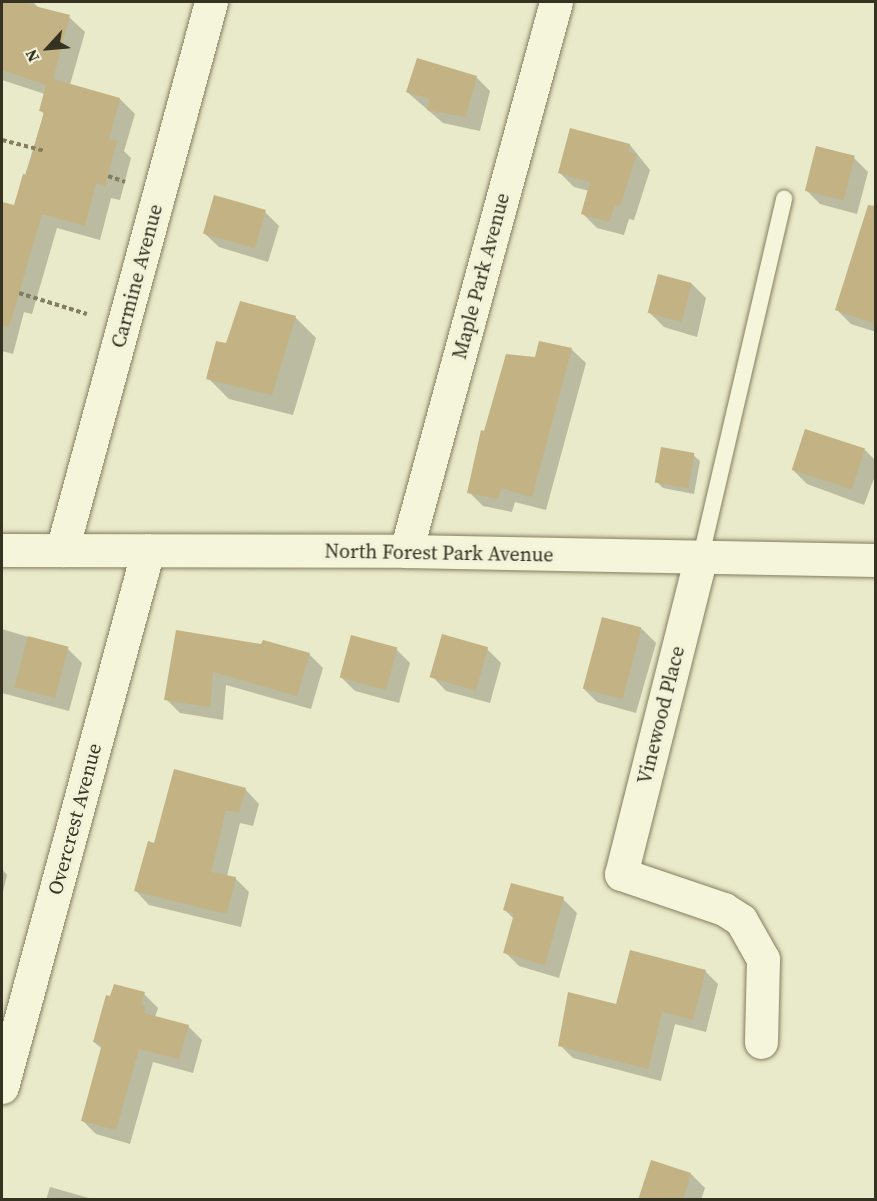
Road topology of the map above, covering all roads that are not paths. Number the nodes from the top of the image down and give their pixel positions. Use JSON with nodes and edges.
{"nodes":[{"id":1,"x":211,"y":2,"type":"edge"},
{"id":2,"x":556,"y":2,"type":"edge"},
{"id":3,"x":784,"y":199,"type":"dead end"},
{"id":4,"x":2,"y":550,"type":"edge"},
{"id":5,"x":62,"y":550,"type":"junction"},
{"id":6,"x":148,"y":550,"type":"junction"},
{"id":7,"x":406,"y":551,"type":"junction"},
{"id":8,"x":701,"y":556,"type":"junction"},
{"id":9,"x":876,"y":560,"type":"edge"},
{"id":10,"x":761,"y":1042,"type":"dead end"},
{"id":11,"x":2,"y":1087,"type":"edge"}],
"edges":[{"from":1,"to":5,"type":"street","name":"Carmine Avenue"},
{"from":2,"to":7,"type":"street","name":"Maple Park Avenue"},
{"from":3,"to":8,"type":"lane"},
{"from":4,"to":5,"type":"street","name":"North Forest Park Avenue"},
{"from":5,"to":6,"type":"street","name":"North Forest Park Avenue"},
{"from":6,"to":7,"type":"street","name":"North Forest Park Avenue"},
{"from":6,"to":11,"type":"street","name":"Overcrest Avenue"},
{"from":7,"to":8,"type":"street","name":"North Forest Park Avenue"},
{"from":8,"to":9,"type":"street","name":"North Forest Park Avenue"},
{"from":8,"to":10,"type":"street","name":"Vinewood Place"}]}
